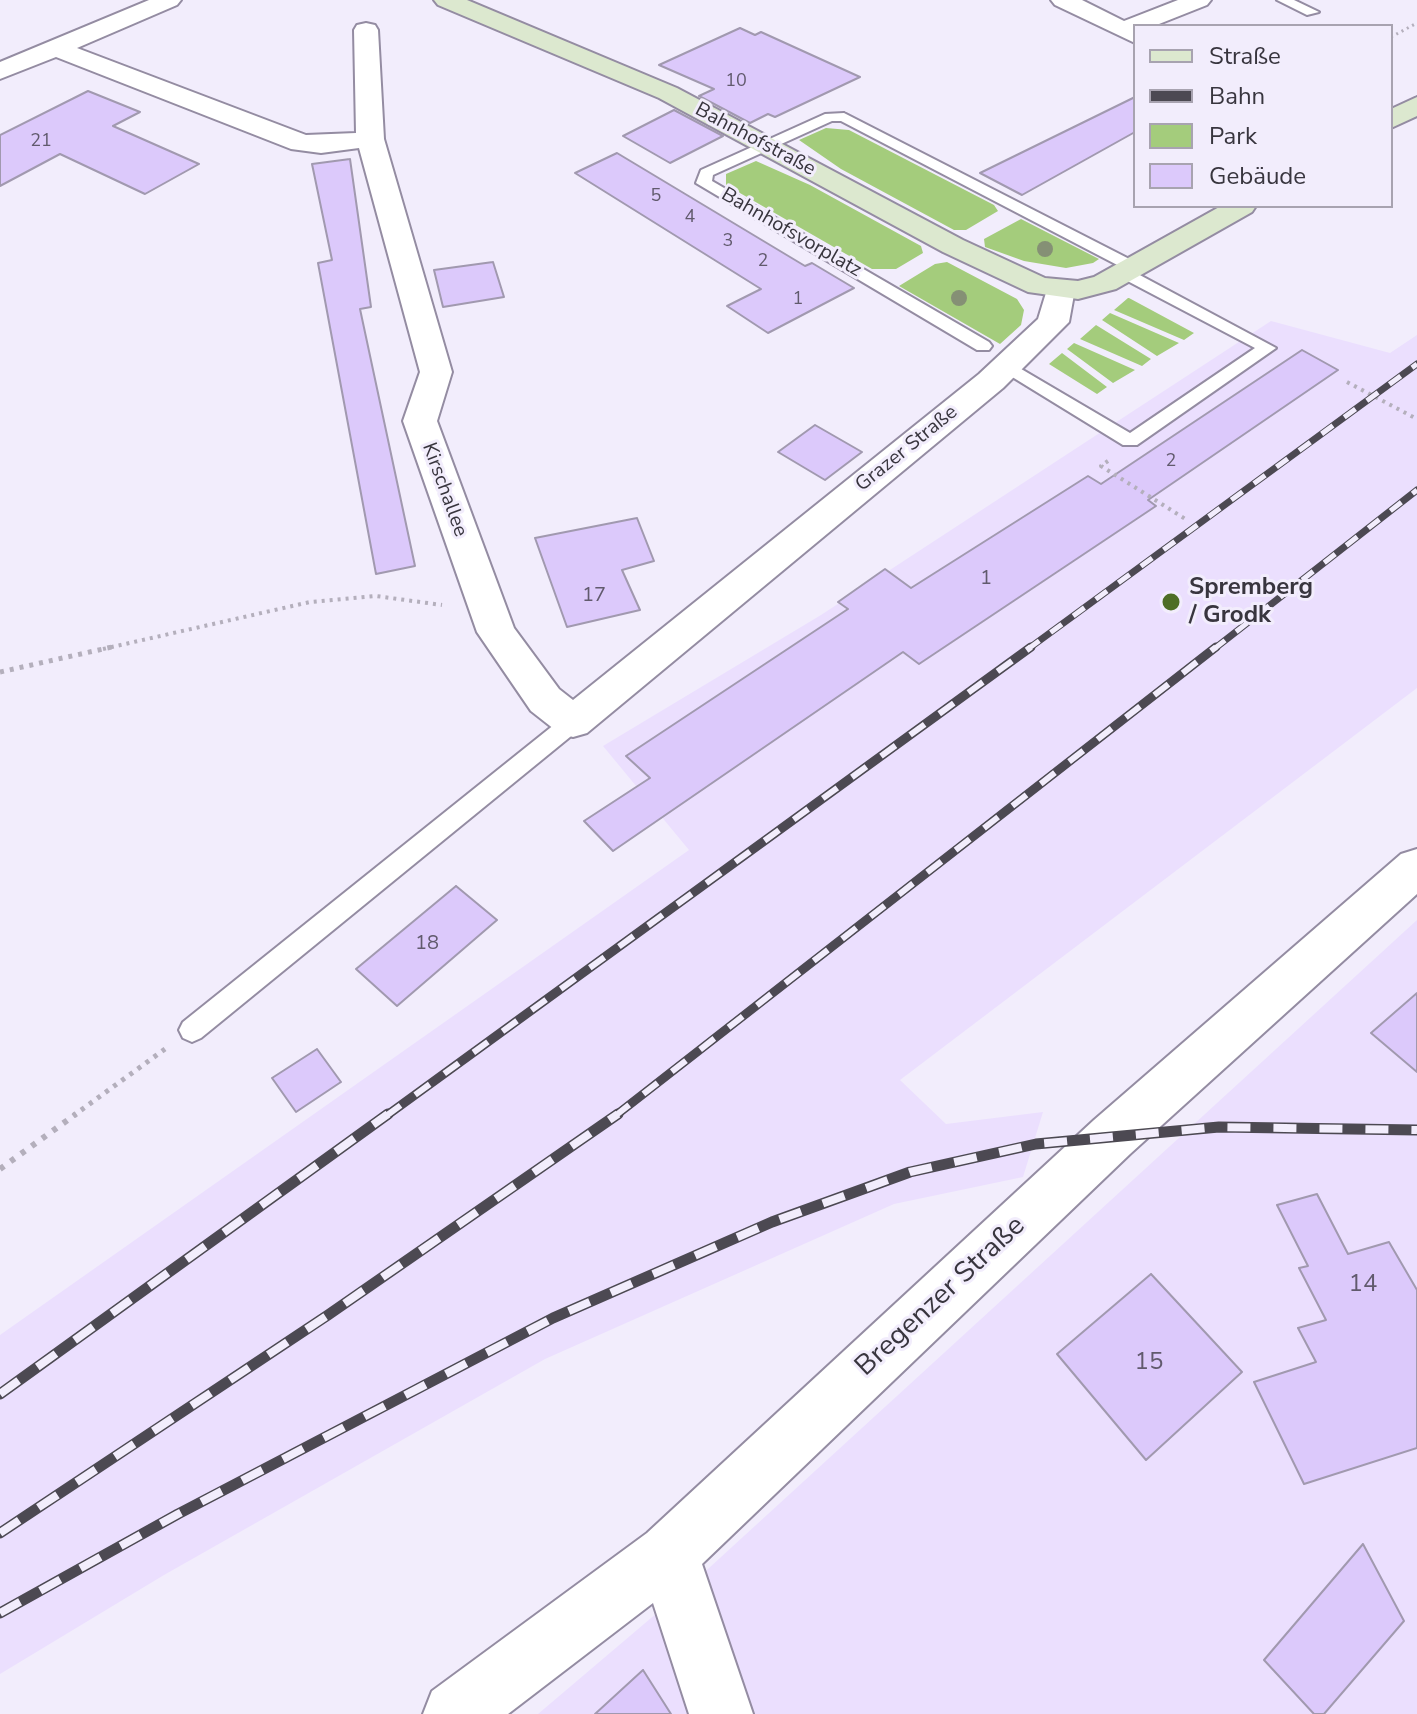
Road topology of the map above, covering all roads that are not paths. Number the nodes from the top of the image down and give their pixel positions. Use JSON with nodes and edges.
{"nodes":[{"id":1,"x":169,"y":0,"type":"edge"},
{"id":2,"x":446,"y":0,"type":"edge"},
{"id":3,"x":1063,"y":0,"type":"edge"},
{"id":4,"x":1199,"y":0,"type":"edge"},
{"id":5,"x":1283,"y":0,"type":"edge"},
{"id":6,"x":1312,"y":12,"type":"dead end"},
{"id":7,"x":1148,"y":24,"type":"edge"},
{"id":8,"x":366,"y":30,"type":"dead end"},
{"id":9,"x":1129,"y":33,"type":"edge"},
{"id":10,"x":53,"y":47,"type":"junction"},
{"id":11,"x":0,"y":71,"type":"edge"},
{"id":12,"x":1417,"y":105,"type":"edge"},
{"id":13,"x":1393,"y":119,"type":"edge"},
{"id":14,"x":370,"y":139,"type":"junction"},
{"id":15,"x":765,"y":145,"type":"junction"},
{"id":16,"x":1238,"y":208,"type":"edge"},
{"id":17,"x":1123,"y":265,"type":"junction"},
{"id":18,"x":1060,"y":289,"type":"junction"},
{"id":19,"x":994,"y":356,"type":"junction"},
{"id":20,"x":573,"y":722,"type":"junction"},
{"id":21,"x":1417,"y":867,"type":"edge"},
{"id":22,"x":192,"y":1030,"type":"road end"},
{"id":23,"x":668,"y":1554,"type":"junction"},
{"id":24,"x":455,"y":1714,"type":"edge"},
{"id":25,"x":721,"y":1714,"type":"edge"}],
"edges":[{"from":1,"to":10,"type":"street"},
{"from":2,"to":15,"type":"street","name":"Bahnhofstraße"},
{"from":3,"to":9,"type":"street"},
{"from":4,"to":7,"type":"street"},
{"from":5,"to":6,"type":"lane"},
{"from":8,"to":14,"type":"street","name":"Kirschallee"},
{"from":10,"to":11,"type":"street"},
{"from":10,"to":14,"type":"street"},
{"from":12,"to":13,"type":"street"},
{"from":14,"to":20,"type":"street","name":"Kirschallee"},
{"from":15,"to":17,"type":"lane","name":"Bahnhofsvorplatz"},
{"from":15,"to":18,"type":"street","name":"Bahnhofstraße"},
{"from":15,"to":19,"type":"lane","name":"Bahnhofsvorplatz"},
{"from":16,"to":17,"type":"street"},
{"from":17,"to":18,"type":"street"},
{"from":17,"to":19,"type":"lane","name":"Bahnhofsvorplatz"},
{"from":18,"to":19,"type":"street","name":"Grazer Straße"},
{"from":19,"to":20,"type":"street","name":"Grazer Straße"},
{"from":20,"to":22,"type":"lane"},
{"from":21,"to":23,"type":"street","name":"Bregenzer Straße"},
{"from":23,"to":24,"type":"street","name":"Bregenzer Straße"},
{"from":23,"to":25,"type":"street"}]}
